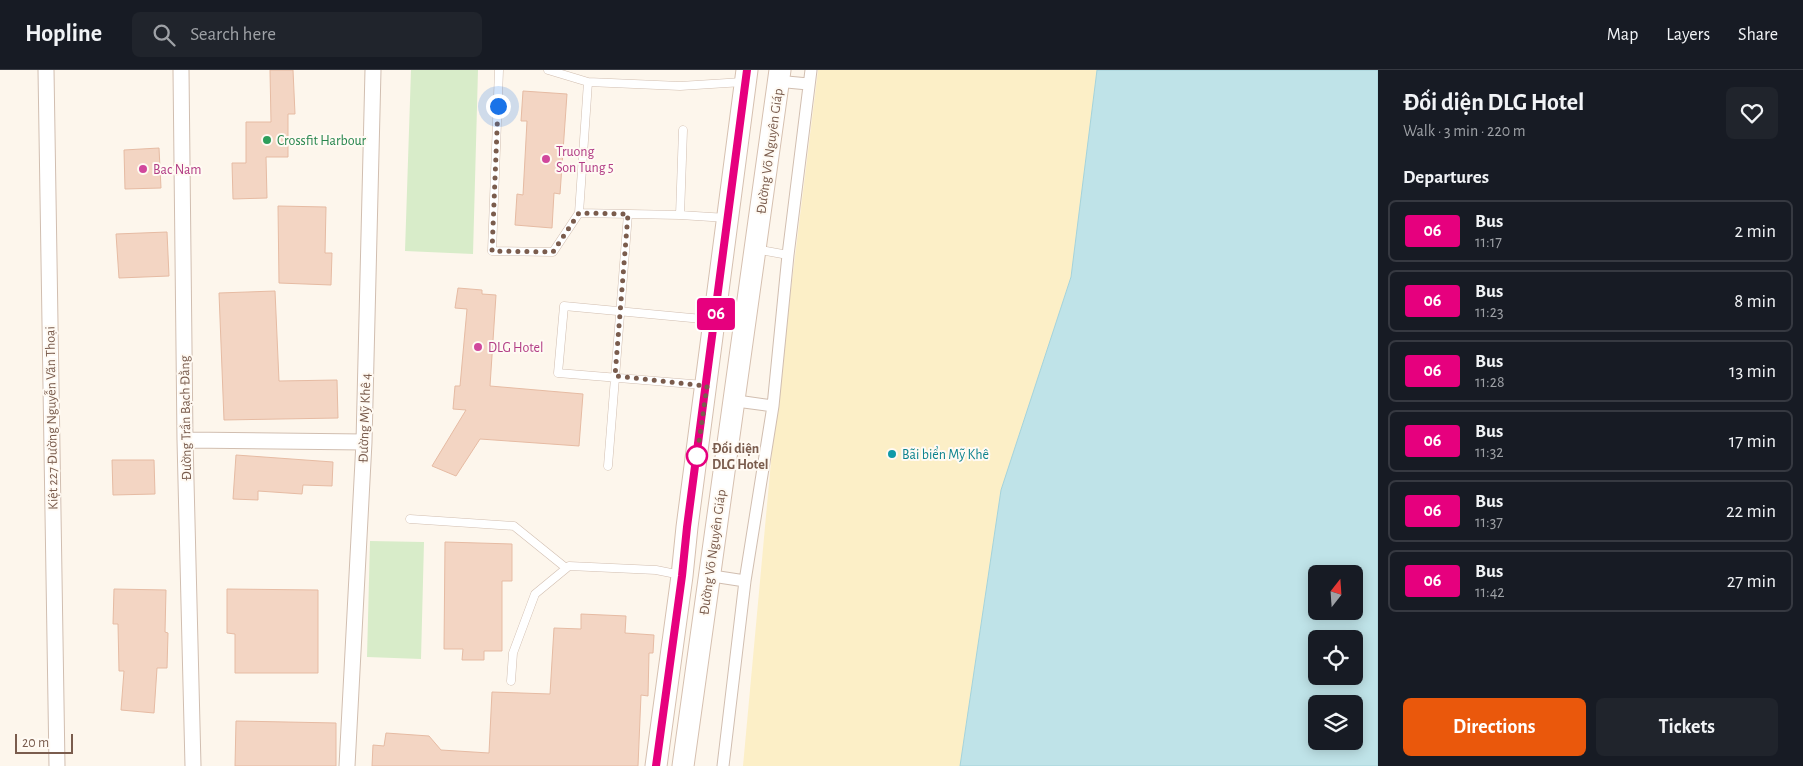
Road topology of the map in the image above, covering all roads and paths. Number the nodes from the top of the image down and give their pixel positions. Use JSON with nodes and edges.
{"nodes":[{"id":1,"x":46,"y":70,"type":"edge"},
{"id":2,"x":181,"y":70,"type":"edge"},
{"id":3,"x":373,"y":70,"type":"edge"},
{"id":4,"x":499,"y":70,"type":"edge"},
{"id":5,"x":548,"y":70,"type":"edge"},
{"id":6,"x":811,"y":70,"type":"edge"},
{"id":7,"x":746,"y":76,"type":"edge"},
{"id":8,"x":783,"y":76,"type":"edge"},
{"id":9,"x":588,"y":82,"type":"junction"},
{"id":10,"x":808,"y":84,"type":"junction"},
{"id":11,"x":683,"y":130,"type":"dead end"},
{"id":12,"x":579,"y":213,"type":"junction"},
{"id":13,"x":628,"y":214,"type":"junction"},
{"id":14,"x":680,"y":215,"type":"junction"},
{"id":15,"x":728,"y":218,"type":"junction"},
{"id":16,"x":766,"y":251,"type":"dead end"},
{"id":17,"x":788,"y":255,"type":"junction"},
{"id":18,"x":620,"y":311,"type":"junction"},
{"id":19,"x":715,"y":320,"type":"junction"},
{"id":20,"x":615,"y":376,"type":"junction"},
{"id":21,"x":707,"y":386,"type":"junction"},
{"id":22,"x":744,"y":402,"type":"dead end"},
{"id":23,"x":773,"y":406,"type":"junction"},
{"id":24,"x":185,"y":440,"type":"junction"},
{"id":25,"x":364,"y":442,"type":"junction"},
{"id":26,"x":608,"y":466,"type":"dead end"},
{"id":27,"x":410,"y":519,"type":"dead end"},
{"id":28,"x":566,"y":568,"type":"junction"},
{"id":29,"x":682,"y":576,"type":"junction"},
{"id":30,"x":719,"y":577,"type":"dead end"},
{"id":31,"x":745,"y":581,"type":"junction"},
{"id":32,"x":511,"y":682,"type":"dead end"},
{"id":33,"x":57,"y":766,"type":"edge"},
{"id":34,"x":193,"y":766,"type":"edge"},
{"id":35,"x":347,"y":766,"type":"edge"},
{"id":36,"x":656,"y":766,"type":"edge"},
{"id":37,"x":683,"y":766,"type":"edge"},
{"id":38,"x":723,"y":766,"type":"edge"}],
"edges":[{"from":1,"to":33,"type":"street","name":"Kiệt 227 Đường Nguyễn Văn Thoại"},
{"from":2,"to":24,"type":"street","name":"Đường Trần Bạch Đằng"},
{"from":3,"to":25,"type":"street","name":"Đường Mỹ Khê 4"},
{"from":4,"to":12,"type":"lane"},
{"from":5,"to":9,"type":"lane"},
{"from":6,"to":10,"type":"street"},
{"from":7,"to":9,"type":"lane"},
{"from":7,"to":15,"type":"main road","name":"Đường Võ Nguyên Giáp"},
{"from":8,"to":10,"type":"street"},
{"from":8,"to":37,"type":"main road","name":"Đường Võ Nguyên Giáp"},
{"from":9,"to":12,"type":"lane"},
{"from":10,"to":17,"type":"street"},
{"from":11,"to":14,"type":"lane"},
{"from":12,"to":13,"type":"lane"},
{"from":13,"to":14,"type":"lane"},
{"from":13,"to":18,"type":"lane"},
{"from":14,"to":15,"type":"lane"},
{"from":15,"to":19,"type":"main road","name":"Đường Võ Nguyên Giáp"},
{"from":16,"to":17,"type":"lane"},
{"from":17,"to":23,"type":"street"},
{"from":18,"to":19,"type":"lane"},
{"from":18,"to":20,"type":"lane"},
{"from":18,"to":20,"type":"lane"},
{"from":19,"to":21,"type":"main road","name":"Đường Võ Nguyên Giáp"},
{"from":20,"to":21,"type":"lane"},
{"from":20,"to":26,"type":"lane"},
{"from":21,"to":29,"type":"main road","name":"Đường Võ Nguyên Giáp"},
{"from":22,"to":23,"type":"street"},
{"from":23,"to":31,"type":"street"},
{"from":24,"to":25,"type":"street"},
{"from":24,"to":34,"type":"street","name":"Đường Trần Bạch Đằng"},
{"from":25,"to":35,"type":"street","name":"Đường Mỹ Khê 4"},
{"from":27,"to":28,"type":"lane"},
{"from":28,"to":29,"type":"lane"},
{"from":28,"to":32,"type":"lane"},
{"from":29,"to":36,"type":"main road","name":"Đường Võ Nguyên Giáp"},
{"from":30,"to":31,"type":"street"},
{"from":31,"to":38,"type":"street"}]}
